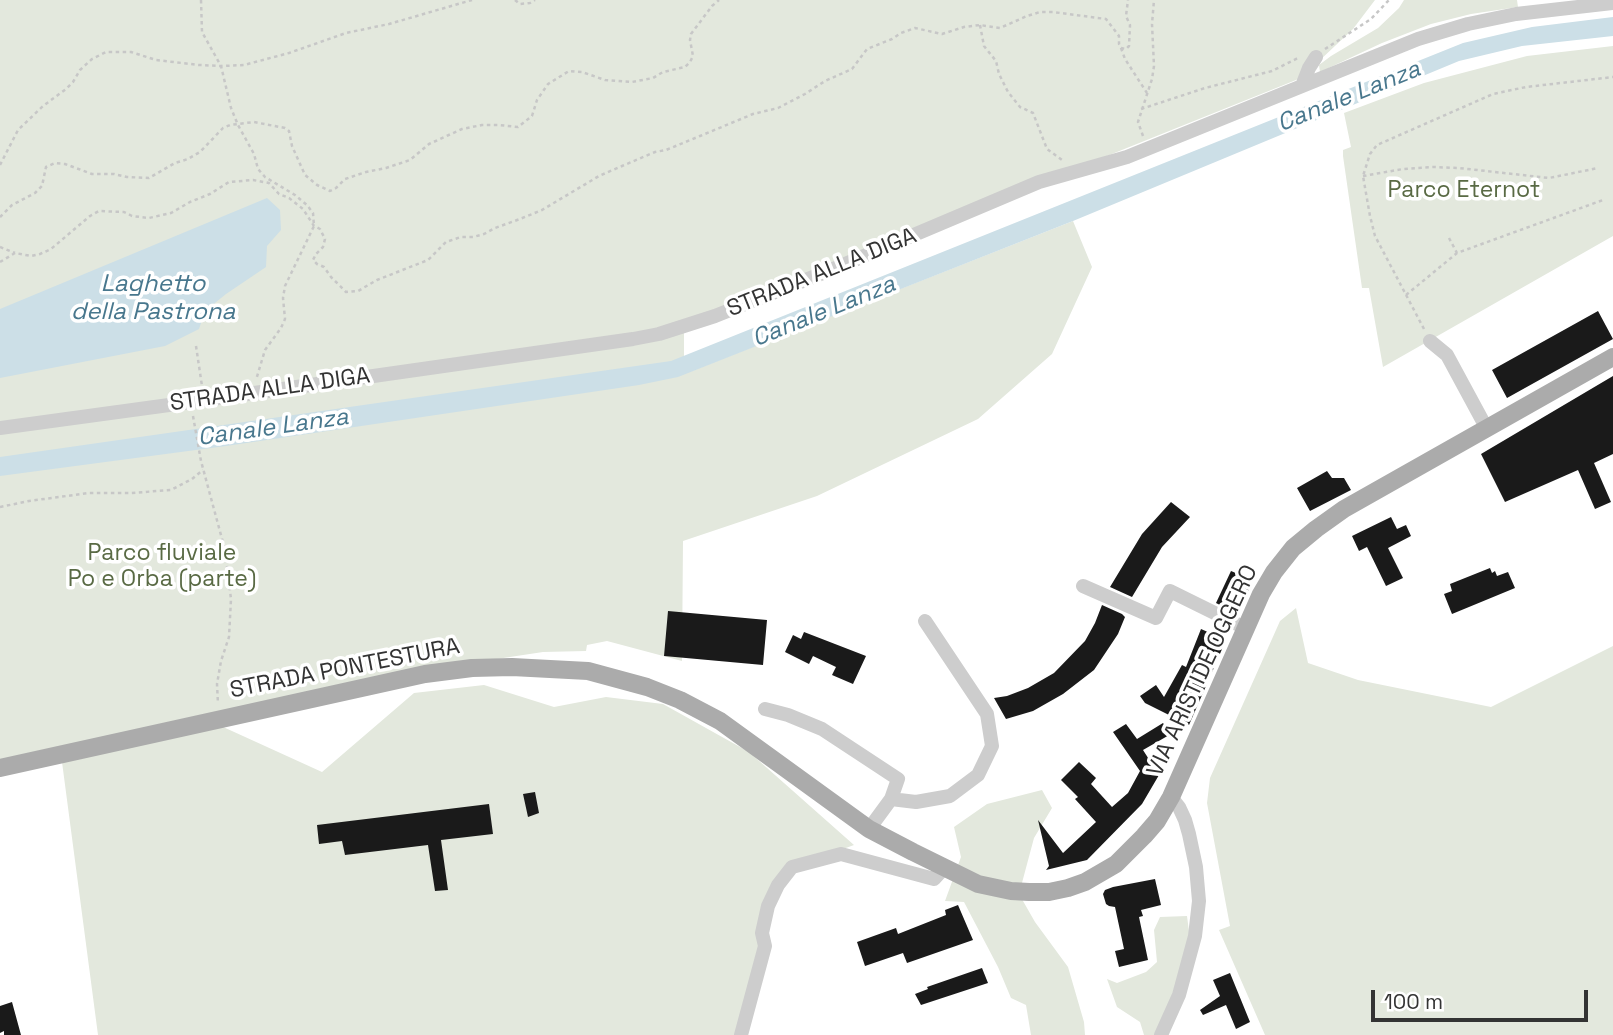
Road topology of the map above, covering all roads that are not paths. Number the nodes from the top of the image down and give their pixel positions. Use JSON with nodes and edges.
{"nodes":[{"id":1,"x":1613,"y":3,"type":"edge"},
{"id":2,"x":1316,"y":57,"type":"road end"},
{"id":3,"x":1302,"y":86,"type":"junction"},
{"id":4,"x":1430,"y":341,"type":"road end"},
{"id":5,"x":1613,"y":357,"type":"edge"},
{"id":6,"x":0,"y":428,"type":"edge"},
{"id":7,"x":1487,"y":429,"type":"junction"},
{"id":8,"x":1083,"y":586,"type":"dead end"},
{"id":9,"x":925,"y":621,"type":"dead end"},
{"id":10,"x":1245,"y":628,"type":"junction"},
{"id":11,"x":765,"y":709,"type":"dead end"},
{"id":12,"x":0,"y":768,"type":"edge"},
{"id":13,"x":1171,"y":797,"type":"junction"},
{"id":14,"x":891,"y":799,"type":"junction"},
{"id":15,"x":869,"y":829,"type":"junction"},
{"id":16,"x":945,"y":867,"type":"junction"},
{"id":17,"x":741,"y":1035,"type":"edge"},
{"id":18,"x":1161,"y":1035,"type":"edge"}],
"edges":[{"from":1,"to":3,"type":"street","name":"STRADA ALLA DIGA"},
{"from":2,"to":3,"type":"street"},
{"from":3,"to":6,"type":"street","name":"STRADA ALLA DIGA"},
{"from":4,"to":7,"type":"street"},
{"from":5,"to":7,"type":"main road","name":"VIA ARISTIDE OGGERO"},
{"from":7,"to":10,"type":"main road","name":"VIA ARISTIDE OGGERO"},
{"from":8,"to":10,"type":"street"},
{"from":9,"to":14,"type":"street"},
{"from":10,"to":13,"type":"main road","name":"VIA ARISTIDE OGGERO"},
{"from":11,"to":14,"type":"street"},
{"from":12,"to":15,"type":"main road","name":"STRADA PONTESTURA"},
{"from":13,"to":16,"type":"main road","name":"VIA ARISTIDE OGGERO"},
{"from":13,"to":18,"type":"street"},
{"from":14,"to":15,"type":"street"},
{"from":15,"to":16,"type":"main road","name":"STRADA PONTESTURA"},
{"from":16,"to":17,"type":"street"}]}
